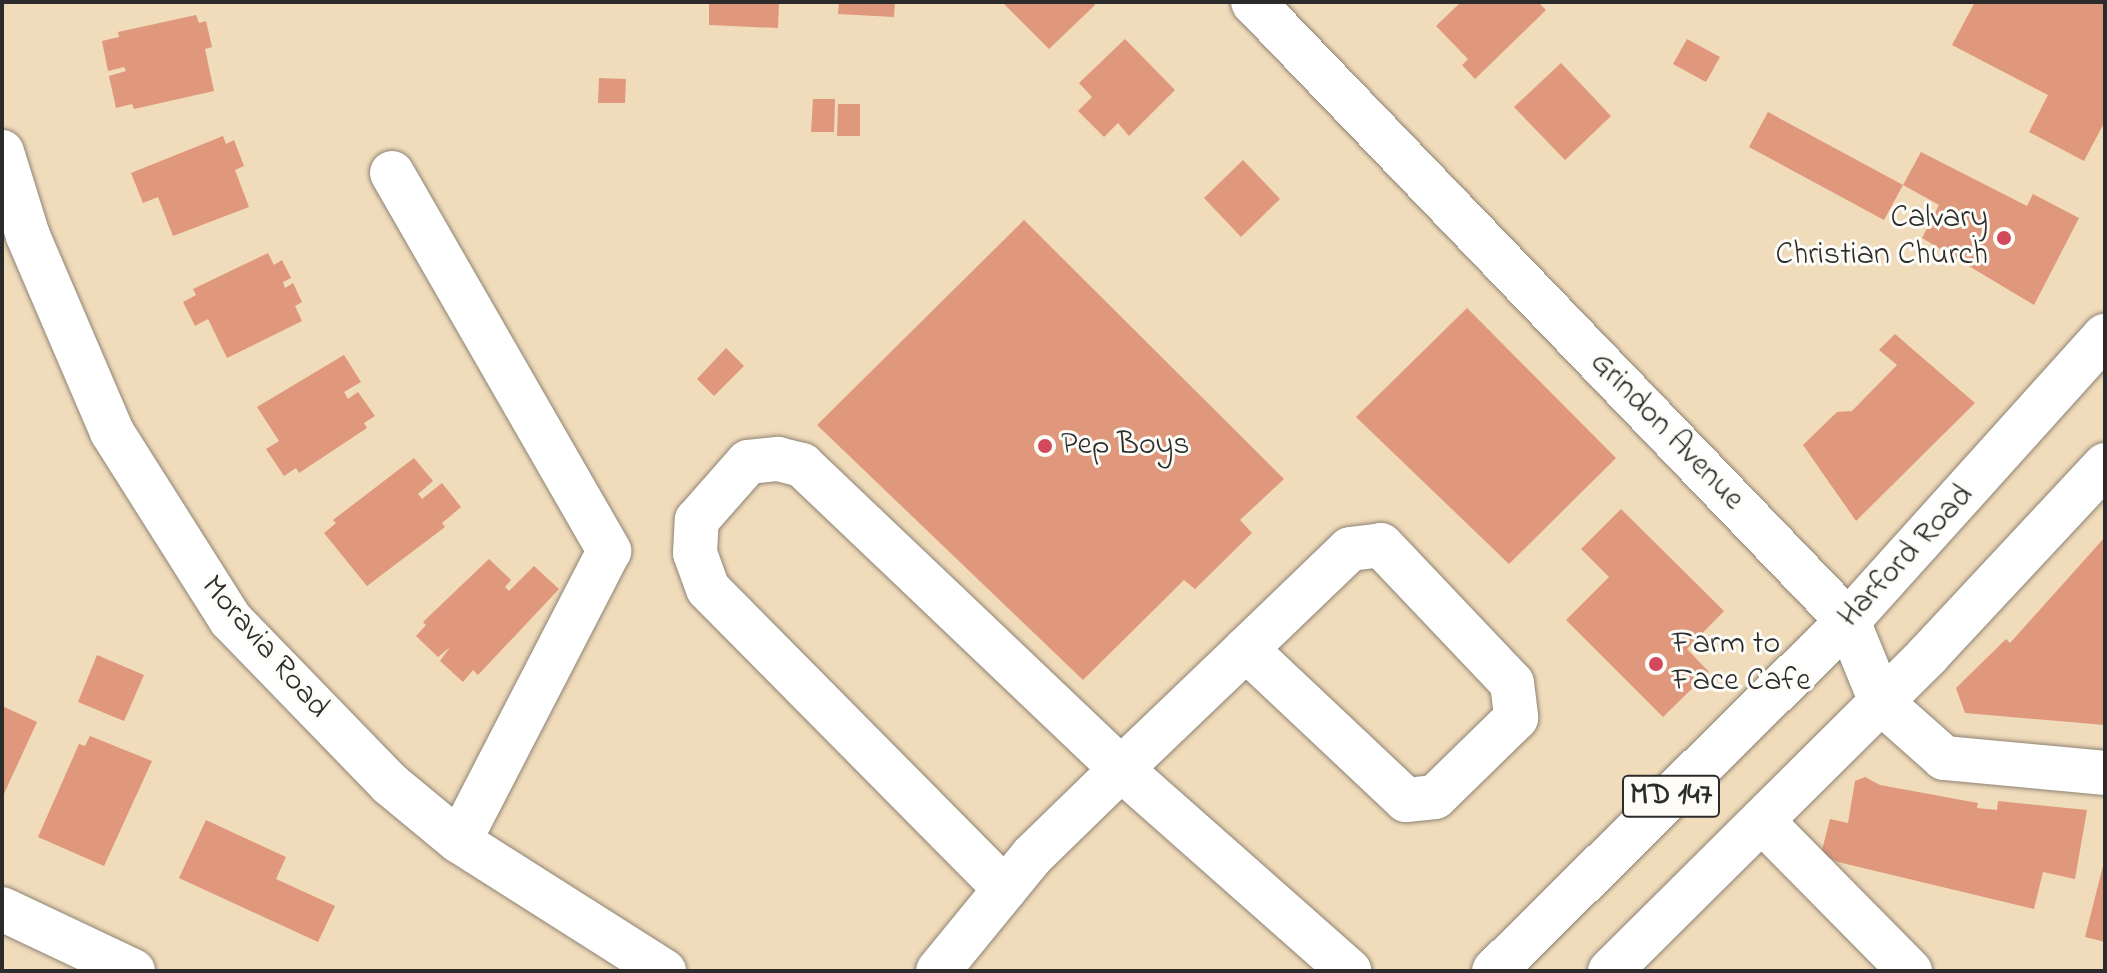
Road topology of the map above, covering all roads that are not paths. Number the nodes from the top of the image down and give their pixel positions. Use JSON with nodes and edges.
{"nodes":[{"id":1,"x":1253,"y":2,"type":"edge"},
{"id":2,"x":2,"y":152,"type":"edge"},
{"id":3,"x":392,"y":173,"type":"dead end"},
{"id":4,"x":2105,"y":336,"type":"edge"},
{"id":5,"x":2105,"y":465,"type":"edge"},
{"id":6,"x":1848,"y":621,"type":"junction"},
{"id":7,"x":1246,"y":649,"type":"junction"},
{"id":8,"x":1881,"y":702,"type":"junction"},
{"id":9,"x":1121,"y":769,"type":"junction"},
{"id":10,"x":2105,"y":773,"type":"edge"},
{"id":11,"x":1762,"y":821,"type":"junction"},
{"id":12,"x":459,"y":841,"type":"junction"},
{"id":13,"x":1005,"y":889,"type":"junction"},
{"id":14,"x":2,"y":909,"type":"edge"},
{"id":15,"x":655,"y":969,"type":"edge"},
{"id":16,"x":133,"y":971,"type":"edge"},
{"id":17,"x":938,"y":971,"type":"edge"},
{"id":18,"x":1349,"y":971,"type":"edge"},
{"id":19,"x":1494,"y":971,"type":"edge"},
{"id":20,"x":1610,"y":971,"type":"edge"},
{"id":21,"x":1910,"y":971,"type":"edge"}],
"edges":[{"from":1,"to":6,"type":"main road","name":"Grindon Avenue"},
{"from":2,"to":12,"type":"main road","name":"Moravia Road"},
{"from":3,"to":12,"type":"main road"},
{"from":4,"to":6,"type":"main road","name":"Harford Road","number":"MD 147"},
{"from":5,"to":8,"type":"main road","number":"MD 147"},
{"from":6,"to":8,"type":"main road","name":"Grindon Avenue"},
{"from":6,"to":19,"type":"main road","name":"Harford Road","number":"MD 147"},
{"from":7,"to":7,"type":"main road"},
{"from":7,"to":9,"type":"main road"},
{"from":8,"to":10,"type":"main road","name":"Grindon Avenue"},
{"from":8,"to":11,"type":"main road","number":"MD 147"},
{"from":9,"to":13,"type":"main road"},
{"from":9,"to":13,"type":"main road"},
{"from":9,"to":18,"type":"main road"},
{"from":11,"to":20,"type":"main road","number":"MD 147"},
{"from":11,"to":21,"type":"main road"},
{"from":12,"to":15,"type":"main road","name":"Moravia Road"},
{"from":13,"to":17,"type":"main road"},
{"from":14,"to":16,"type":"main road"}]}
